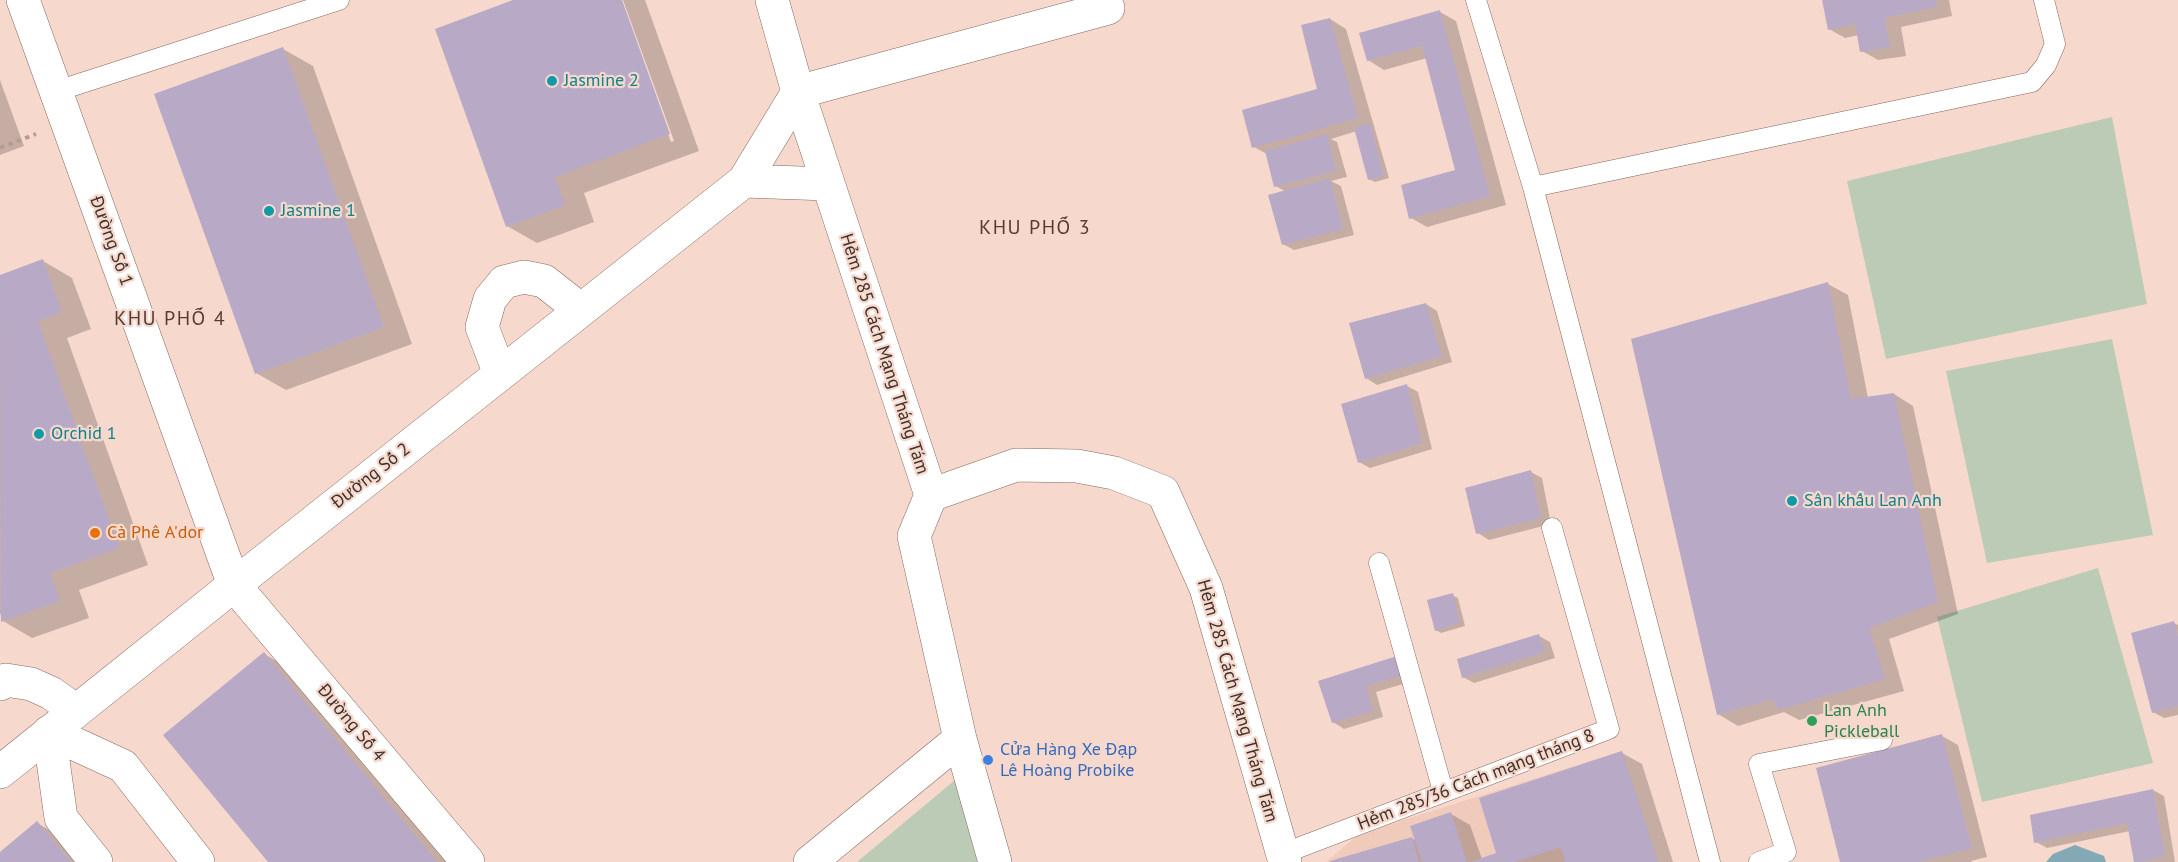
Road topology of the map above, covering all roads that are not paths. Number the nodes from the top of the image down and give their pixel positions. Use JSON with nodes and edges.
{"nodes":[{"id":1,"x":23,"y":0,"type":"edge"},
{"id":2,"x":339,"y":0,"type":"edge"},
{"id":3,"x":772,"y":0,"type":"edge"},
{"id":4,"x":1476,"y":0,"type":"edge"},
{"id":5,"x":2044,"y":0,"type":"edge"},
{"id":6,"x":1108,"y":8,"type":"dead end"},
{"id":7,"x":57,"y":91,"type":"junction"},
{"id":8,"x":798,"y":92,"type":"junction"},
{"id":9,"x":744,"y":181,"type":"junction"},
{"id":10,"x":828,"y":184,"type":"junction"},
{"id":11,"x":1533,"y":187,"type":"junction"},
{"id":12,"x":581,"y":310,"type":"junction"},
{"id":13,"x":500,"y":374,"type":"junction"},
{"id":14,"x":931,"y":495,"type":"junction"},
{"id":15,"x":1552,"y":528,"type":"dead end"},
{"id":16,"x":1379,"y":563,"type":"dead end"},
{"id":17,"x":234,"y":585,"type":"junction"},
{"id":18,"x":0,"y":684,"type":"edge"},
{"id":19,"x":76,"y":711,"type":"junction"},
{"id":20,"x":50,"y":732,"type":"junction"},
{"id":21,"x":960,"y":739,"type":"junction"},
{"id":22,"x":1882,"y":740,"type":"dead end"},
{"id":23,"x":0,"y":772,"type":"edge"},
{"id":24,"x":1443,"y":791,"type":"junction"},
{"id":25,"x":1283,"y":858,"type":"edge"},
{"id":26,"x":96,"y":862,"type":"edge"},
{"id":27,"x":198,"y":862,"type":"edge"},
{"id":28,"x":468,"y":862,"type":"edge"},
{"id":29,"x":810,"y":862,"type":"edge"},
{"id":30,"x":995,"y":862,"type":"edge"},
{"id":31,"x":1710,"y":862,"type":"edge"},
{"id":32,"x":1759,"y":862,"type":"edge"}],
"edges":[{"from":1,"to":7,"type":"street","name":"Đường Số 1"},
{"from":2,"to":7,"type":"lane"},
{"from":3,"to":8,"type":"street","name":"Hẻm 285 Cách Mạng Tháng Tám"},
{"from":4,"to":11,"type":"lane"},
{"from":5,"to":11,"type":"lane"},
{"from":6,"to":8,"type":"street"},
{"from":7,"to":17,"type":"street","name":"Đường Số 1"},
{"from":8,"to":9,"type":"street","name":"Đường Số 2"},
{"from":8,"to":10,"type":"street","name":"Hẻm 285 Cách Mạng Tháng Tám"},
{"from":9,"to":10,"type":"street"},
{"from":9,"to":12,"type":"street","name":"Đường Số 2"},
{"from":10,"to":14,"type":"street","name":"Hẻm 285 Cách Mạng Tháng Tám"},
{"from":11,"to":31,"type":"lane"},
{"from":12,"to":13,"type":"street","name":"Đường Số 2"},
{"from":12,"to":13,"type":"street"},
{"from":13,"to":17,"type":"street","name":"Đường Số 2"},
{"from":14,"to":21,"type":"street"},
{"from":14,"to":25,"type":"street","name":"Hẻm 285 Cách Mạng Tháng Tám"},
{"from":15,"to":24,"type":"lane","name":"Hẻm 285/36 Cách mạng tháng 8"},
{"from":16,"to":24,"type":"lane"},
{"from":17,"to":19,"type":"street","name":"Đường Số 2"},
{"from":17,"to":28,"type":"street","name":"Đường Số 4"},
{"from":18,"to":19,"type":"street"},
{"from":19,"to":20,"type":"street","name":"Đường Số 2"},
{"from":20,"to":23,"type":"street","name":"Đường Số 2"},
{"from":20,"to":26,"type":"street"},
{"from":20,"to":27,"type":"street"},
{"from":21,"to":29,"type":"street"},
{"from":21,"to":30,"type":"street"},
{"from":22,"to":32,"type":"lane"},
{"from":24,"to":25,"type":"lane","name":"Hẻm 285/36 Cách mạng tháng 8"}]}
